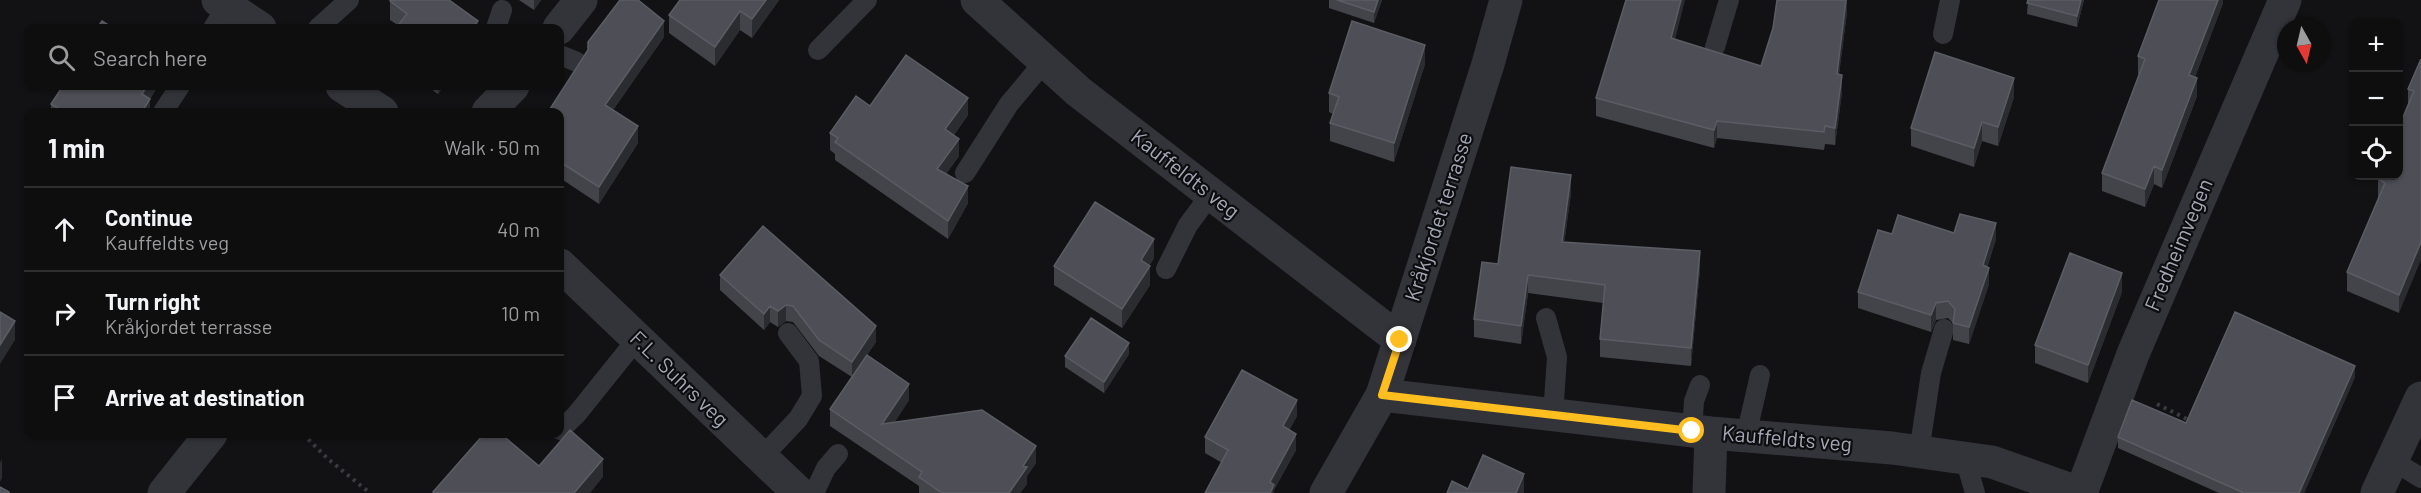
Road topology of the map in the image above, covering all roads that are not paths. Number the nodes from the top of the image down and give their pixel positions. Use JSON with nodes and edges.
{"nodes":[{"id":1,"x":349,"y":0,"type":"edge"},
{"id":2,"x":581,"y":0,"type":"edge"},
{"id":3,"x":867,"y":0,"type":"edge"},
{"id":4,"x":977,"y":0,"type":"edge"},
{"id":5,"x":1506,"y":0,"type":"edge"},
{"id":6,"x":1729,"y":0,"type":"edge"},
{"id":7,"x":1950,"y":0,"type":"edge"},
{"id":8,"x":2285,"y":0,"type":"edge"},
{"id":9,"x":220,"y":12,"type":"edge"},
{"id":10,"x":250,"y":24,"type":"edge"},
{"id":11,"x":322,"y":24,"type":"edge"},
{"id":12,"x":562,"y":24,"type":"edge"},
{"id":13,"x":1943,"y":34,"type":"dead end"},
{"id":14,"x":1715,"y":47,"type":"dead end"},
{"id":15,"x":818,"y":50,"type":"dead end"},
{"id":16,"x":1045,"y":62,"type":"junction"},
{"id":17,"x":177,"y":90,"type":"edge"},
{"id":18,"x":348,"y":90,"type":"edge"},
{"id":19,"x":166,"y":108,"type":"edge"},
{"id":20,"x":376,"y":108,"type":"edge"},
{"id":21,"x":965,"y":173,"type":"dead end"},
{"id":22,"x":1211,"y":194,"type":"junction"},
{"id":23,"x":564,"y":269,"type":"edge"},
{"id":24,"x":1166,"y":269,"type":"dead end"},
{"id":25,"x":1546,"y":318,"type":"dead end"},
{"id":26,"x":1944,"y":329,"type":"dead end"},
{"id":27,"x":788,"y":333,"type":"dead end"},
{"id":28,"x":637,"y":339,"type":"junction"},
{"id":29,"x":1400,"y":340,"type":"junction"},
{"id":30,"x":1760,"y":375,"type":"dead end"},
{"id":31,"x":1700,"y":385,"type":"dead end"},
{"id":32,"x":1382,"y":395,"type":"junction"},
{"id":33,"x":2421,"y":398,"type":"edge"},
{"id":34,"x":1553,"y":415,"type":"junction"},
{"id":35,"x":564,"y":426,"type":"edge"},
{"id":36,"x":1701,"y":432,"type":"junction"},
{"id":37,"x":1746,"y":436,"type":"junction"},
{"id":38,"x":204,"y":438,"type":"edge"},
{"id":39,"x":1919,"y":452,"type":"junction"},
{"id":40,"x":838,"y":454,"type":"dead end"},
{"id":41,"x":762,"y":458,"type":"junction"},
{"id":42,"x":1965,"y":458,"type":"junction"},
{"id":43,"x":2392,"y":460,"type":"junction"},
{"id":44,"x":2421,"y":478,"type":"edge"},
{"id":45,"x":164,"y":493,"type":"edge"},
{"id":46,"x":799,"y":493,"type":"edge"},
{"id":47,"x":814,"y":493,"type":"edge"},
{"id":48,"x":1326,"y":493,"type":"edge"},
{"id":49,"x":1709,"y":493,"type":"edge"},
{"id":50,"x":1975,"y":493,"type":"edge"},
{"id":51,"x":2081,"y":493,"type":"edge"},
{"id":52,"x":2377,"y":493,"type":"edge"}],
"edges":[{"from":1,"to":11,"type":"lane"},
{"from":2,"to":12,"type":"street"},
{"from":3,"to":15,"type":"lane"},
{"from":4,"to":16,"type":"street","name":"Kauffeldts veg"},
{"from":5,"to":29,"type":"street","name":"Kråkjordet terrasse"},
{"from":6,"to":14,"type":"lane"},
{"from":7,"to":13,"type":"lane"},
{"from":8,"to":51,"type":"street","name":"Fredheimvegen"},
{"from":9,"to":10,"type":"street"},
{"from":16,"to":21,"type":"lane"},
{"from":16,"to":22,"type":"street","name":"Kauffeldts veg"},
{"from":17,"to":19,"type":"lane"},
{"from":18,"to":20,"type":"street"},
{"from":22,"to":24,"type":"lane"},
{"from":22,"to":29,"type":"street","name":"Kauffeldts veg"},
{"from":23,"to":28,"type":"street","name":"F.L. Suhrs veg"},
{"from":25,"to":34,"type":"lane"},
{"from":26,"to":39,"type":"lane"},
{"from":27,"to":41,"type":"lane"},
{"from":28,"to":35,"type":"lane"},
{"from":28,"to":41,"type":"street","name":"F.L. Suhrs veg"},
{"from":29,"to":32,"type":"street","name":"Kråkjordet terrasse"},
{"from":30,"to":37,"type":"lane"},
{"from":31,"to":36,"type":"lane"},
{"from":32,"to":34,"type":"street","name":"Kauffeldts veg"},
{"from":32,"to":48,"type":"street","name":"Kråkjordet terrasse"},
{"from":33,"to":43,"type":"street"},
{"from":34,"to":36,"type":"street","name":"Kauffeldts veg"},
{"from":36,"to":37,"type":"street","name":"Kauffeldts veg"},
{"from":36,"to":49,"type":"street"},
{"from":37,"to":39,"type":"street","name":"Kauffeldts veg"},
{"from":38,"to":45,"type":"street"},
{"from":39,"to":42,"type":"street","name":"Kauffeldts veg"},
{"from":40,"to":47,"type":"lane"},
{"from":41,"to":46,"type":"street","name":"F.L. Suhrs veg"},
{"from":42,"to":50,"type":"lane"},
{"from":42,"to":51,"type":"street","name":"Kauffeldts veg"},
{"from":43,"to":44,"type":"lane"},
{"from":43,"to":52,"type":"street"}]}
